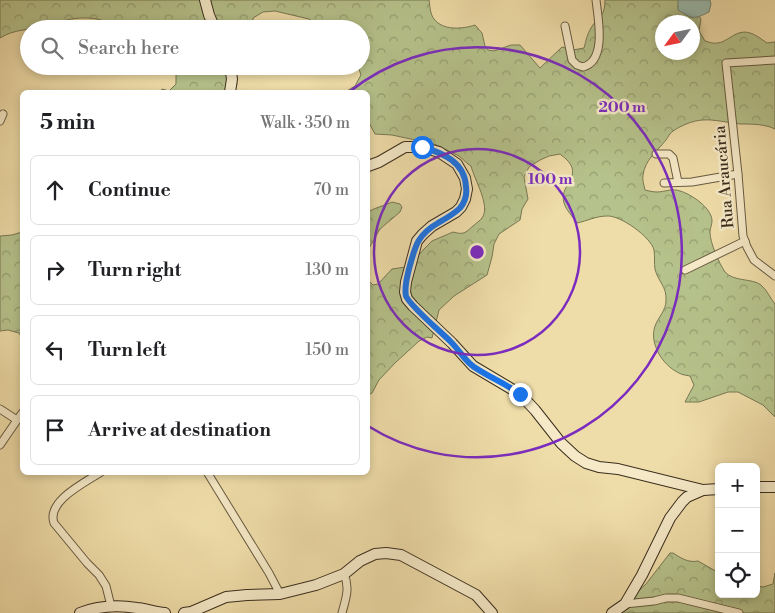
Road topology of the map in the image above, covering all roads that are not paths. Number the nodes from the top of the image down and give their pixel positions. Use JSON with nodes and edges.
{"nodes":[{"id":1,"x":205,"y":0,"type":"edge"},
{"id":2,"x":596,"y":0,"type":"edge"},
{"id":3,"x":211,"y":20,"type":"edge"},
{"id":4,"x":564,"y":26,"type":"dead end"},
{"id":5,"x":775,"y":60,"type":"edge"},
{"id":6,"x":231,"y":75,"type":"edge"},
{"id":7,"x":230,"y":90,"type":"edge"},
{"id":8,"x":656,"y":154,"type":"dead end"},
{"id":9,"x":370,"y":165,"type":"edge"},
{"id":10,"x":738,"y":174,"type":"junction"},
{"id":11,"x":678,"y":182,"type":"junction"},
{"id":12,"x":664,"y":183,"type":"dead end"},
{"id":13,"x":745,"y":241,"type":"junction"},
{"id":14,"x":685,"y":270,"type":"dead end"},
{"id":15,"x":775,"y":276,"type":"edge"},
{"id":16,"x":0,"y":409,"type":"edge"},
{"id":17,"x":20,"y":416,"type":"edge"},
{"id":18,"x":18,"y":420,"type":"junction"},
{"id":19,"x":0,"y":445,"type":"edge"},
{"id":20,"x":96,"y":475,"type":"edge"},
{"id":21,"x":209,"y":475,"type":"edge"},
{"id":22,"x":760,"y":487,"type":"edge"},
{"id":23,"x":775,"y":487,"type":"edge"},
{"id":24,"x":715,"y":489,"type":"edge"},
{"id":25,"x":702,"y":490,"type":"junction"},
{"id":26,"x":344,"y":574,"type":"junction"},
{"id":27,"x":280,"y":594,"type":"junction"},
{"id":28,"x":625,"y":604,"type":"junction"},
{"id":29,"x":112,"y":606,"type":"junction"},
{"id":30,"x":80,"y":613,"type":"edge"},
{"id":31,"x":165,"y":613,"type":"edge"},
{"id":32,"x":184,"y":613,"type":"edge"},
{"id":33,"x":342,"y":613,"type":"edge"},
{"id":34,"x":492,"y":613,"type":"edge"},
{"id":35,"x":612,"y":613,"type":"edge"},
{"id":36,"x":739,"y":613,"type":"edge"}],
"edges":[{"from":1,"to":3,"type":"street"},
{"from":2,"to":4,"type":"street"},
{"from":5,"to":10,"type":"street","name":"Rua Araucária"},
{"from":6,"to":7,"type":"street"},
{"from":8,"to":11,"type":"street"},
{"from":9,"to":25,"type":"street"},
{"from":10,"to":11,"type":"street"},
{"from":10,"to":13,"type":"street","name":"Rua Araucária"},
{"from":11,"to":12,"type":"street"},
{"from":13,"to":14,"type":"street"},
{"from":13,"to":15,"type":"street","name":"Rua Araucária"},
{"from":16,"to":18,"type":"street"},
{"from":17,"to":18,"type":"street"},
{"from":18,"to":19,"type":"street"},
{"from":20,"to":29,"type":"street"},
{"from":21,"to":27,"type":"street"},
{"from":22,"to":23,"type":"street"},
{"from":24,"to":25,"type":"street"},
{"from":25,"to":28,"type":"street"},
{"from":26,"to":27,"type":"street"},
{"from":26,"to":33,"type":"street"},
{"from":26,"to":34,"type":"street"},
{"from":27,"to":32,"type":"street"},
{"from":28,"to":35,"type":"street"},
{"from":28,"to":36,"type":"street"},
{"from":29,"to":30,"type":"street"},
{"from":29,"to":31,"type":"street"}]}
